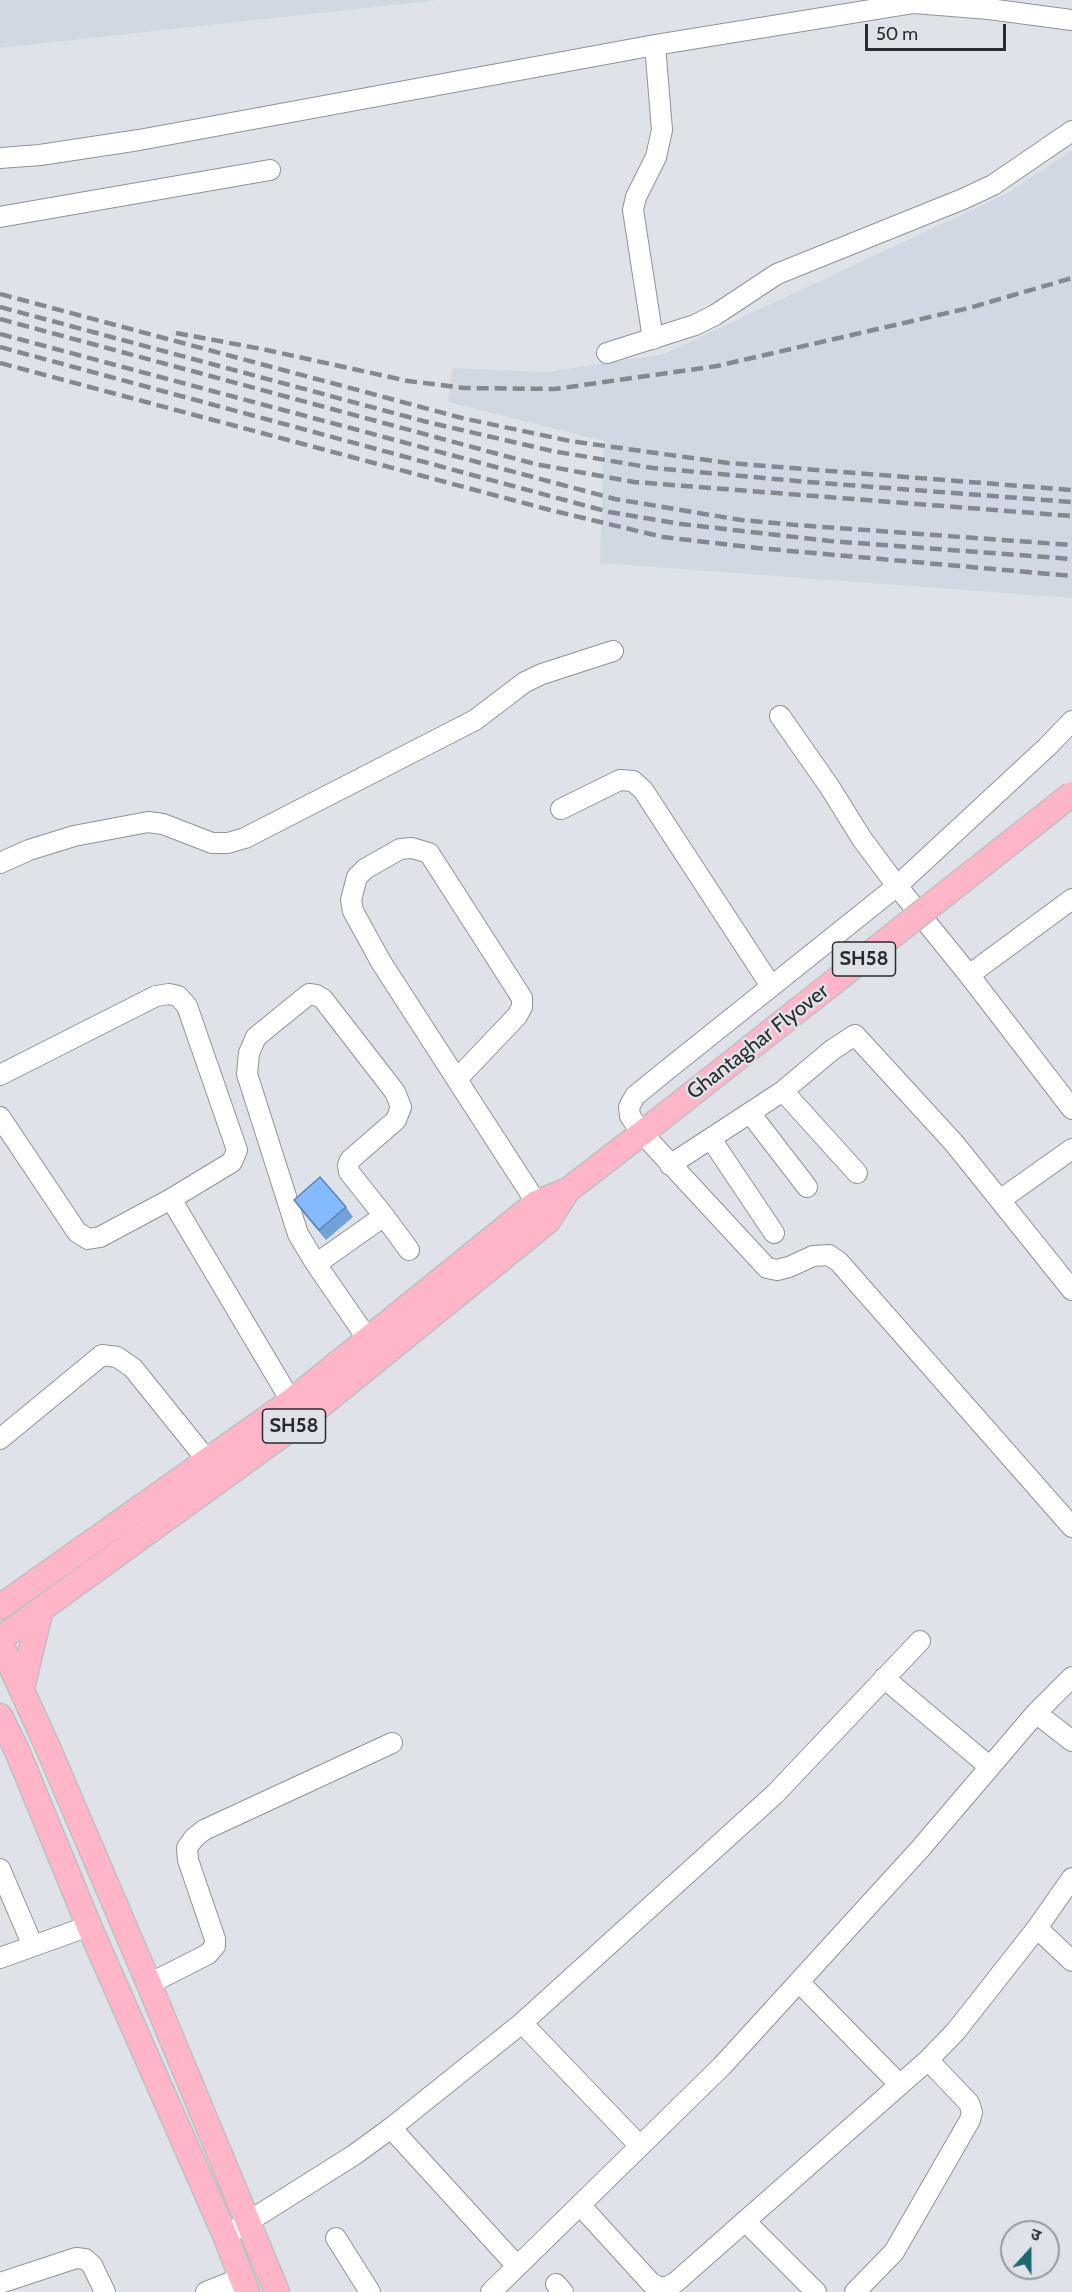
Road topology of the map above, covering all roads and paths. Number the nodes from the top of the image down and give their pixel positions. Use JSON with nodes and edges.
{"nodes":[{"id":1,"x":1072,"y":20,"type":"edge"},
{"id":2,"x":655,"y":45,"type":"junction"},
{"id":3,"x":1072,"y":131,"type":"edge"},
{"id":4,"x":0,"y":158,"type":"edge"},
{"id":5,"x":270,"y":170,"type":"dead end"},
{"id":6,"x":0,"y":217,"type":"edge"},
{"id":7,"x":653,"y":339,"type":"junction"},
{"id":8,"x":607,"y":353,"type":"dead end"},
{"id":9,"x":613,"y":651,"type":"dead end"},
{"id":10,"x":780,"y":716,"type":"dead end"},
{"id":11,"x":1072,"y":721,"type":"edge"},
{"id":12,"x":1072,"y":794,"type":"edge"},
{"id":13,"x":561,"y":809,"type":"dead end"},
{"id":14,"x":0,"y":863,"type":"edge"},
{"id":15,"x":897,"y":886,"type":"junction"},
{"id":16,"x":1072,"y":899,"type":"edge"},
{"id":17,"x":969,"y":975,"type":"junction"},
{"id":18,"x":771,"y":986,"type":"junction"},
{"id":19,"x":0,"y":1075,"type":"edge"},
{"id":20,"x":458,"y":1078,"type":"junction"},
{"id":21,"x":783,"y":1090,"type":"junction"},
{"id":22,"x":1072,"y":1108,"type":"edge"},
{"id":23,"x":750,"y":1113,"type":"junction"},
{"id":24,"x":0,"y":1117,"type":"edge"},
{"id":25,"x":648,"y":1128,"type":"junction"},
{"id":26,"x":711,"y":1139,"type":"junction"},
{"id":27,"x":1072,"y":1149,"type":"edge"},
{"id":28,"x":670,"y":1165,"type":"junction"},
{"id":29,"x":857,"y":1173,"type":"dead end"},
{"id":30,"x":807,"y":1187,"type":"dead end"},
{"id":31,"x":171,"y":1199,"type":"junction"},
{"id":32,"x":1000,"y":1200,"type":"junction"},
{"id":33,"x":542,"y":1212,"type":"junction"},
{"id":34,"x":384,"y":1216,"type":"junction"},
{"id":35,"x":774,"y":1233,"type":"dead end"},
{"id":36,"x":409,"y":1250,"type":"dead end"},
{"id":37,"x":316,"y":1264,"type":"junction"},
{"id":38,"x":1072,"y":1290,"type":"edge"},
{"id":39,"x":373,"y":1347,"type":"junction"},
{"id":40,"x":291,"y":1401,"type":"junction"},
{"id":41,"x":0,"y":1439,"type":"edge"},
{"id":42,"x":207,"y":1460,"type":"junction"},
{"id":43,"x":1072,"y":1527,"type":"edge"},
{"id":44,"x":0,"y":1607,"type":"edge"},
{"id":45,"x":41,"y":1610,"type":"junction"},
{"id":46,"x":0,"y":1640,"type":"edge"},
{"id":47,"x":920,"y":1641,"type":"dead end"},
{"id":48,"x":1072,"y":1677,"type":"edge"},
{"id":49,"x":884,"y":1678,"type":"junction"},
{"id":50,"x":22,"y":1688,"type":"junction"},
{"id":51,"x":1036,"y":1713,"type":"junction"},
{"id":52,"x":0,"y":1716,"type":"edge"},
{"id":53,"x":1072,"y":1741,"type":"edge"},
{"id":54,"x":392,"y":1743,"type":"dead end"},
{"id":55,"x":9,"y":1748,"type":"edge"},
{"id":56,"x":990,"y":1767,"type":"junction"},
{"id":57,"x":0,"y":1869,"type":"edge"},
{"id":58,"x":1072,"y":1878,"type":"edge"},
{"id":59,"x":89,"y":1926,"type":"junction"},
{"id":60,"x":1037,"y":1928,"type":"junction"},
{"id":61,"x":33,"y":1946,"type":"junction"},
{"id":62,"x":0,"y":1958,"type":"edge"},
{"id":63,"x":1072,"y":1961,"type":"edge"},
{"id":64,"x":799,"y":1982,"type":"junction"},
{"id":65,"x":149,"y":1984,"type":"junction"},
{"id":66,"x":522,"y":2023,"type":"junction"},
{"id":67,"x":928,"y":2060,"type":"junction"},
{"id":68,"x":900,"y":2085,"type":"junction"},
{"id":69,"x":391,"y":2128,"type":"junction"},
{"id":70,"x":640,"y":2146,"type":"junction"},
{"id":71,"x":580,"y":2205,"type":"junction"},
{"id":72,"x":746,"y":2221,"type":"junction"},
{"id":73,"x":249,"y":2223,"type":"junction"},
{"id":74,"x":225,"y":2235,"type":"junction"},
{"id":75,"x":336,"y":2238,"type":"dead end"},
{"id":76,"x":517,"y":2266,"type":"junction"},
{"id":77,"x":0,"y":2283,"type":"edge"},
{"id":78,"x":244,"y":2285,"type":"edge"},
{"id":79,"x":105,"y":2292,"type":"edge"},
{"id":80,"x":206,"y":2292,"type":"edge"},
{"id":81,"x":277,"y":2292,"type":"edge"},
{"id":82,"x":370,"y":2292,"type":"edge"},
{"id":83,"x":491,"y":2292,"type":"edge"},
{"id":84,"x":816,"y":2292,"type":"edge"},
{"id":85,"x":855,"y":2292,"type":"edge"}],
"edges":[{"from":1,"to":2,"type":"street"},
{"from":2,"to":4,"type":"street"},
{"from":2,"to":7,"type":"street"},
{"from":3,"to":7,"type":"street"},
{"from":5,"to":6,"type":"street"},
{"from":7,"to":8,"type":"street"},
{"from":9,"to":14,"type":"street"},
{"from":10,"to":15,"type":"street"},
{"from":11,"to":15,"type":"street"},
{"from":12,"to":25,"type":"main road","name":"Ghantaghar Flyover","number":"SH58","bridge":true},
{"from":13,"to":18,"type":"street"},
{"from":15,"to":17,"type":"street"},
{"from":15,"to":18,"type":"street"},
{"from":16,"to":17,"type":"street"},
{"from":17,"to":22,"type":"street"},
{"from":18,"to":25,"type":"street"},
{"from":19,"to":31,"type":"street"},
{"from":20,"to":20,"type":"street"},
{"from":20,"to":33,"type":"street"},
{"from":21,"to":23,"type":"street"},
{"from":21,"to":29,"type":"street"},
{"from":21,"to":32,"type":"street"},
{"from":23,"to":26,"type":"street"},
{"from":23,"to":30,"type":"street"},
{"from":24,"to":31,"type":"street"},
{"from":25,"to":28,"type":"street"},
{"from":25,"to":33,"type":"main road","number":"SH58"},
{"from":26,"to":28,"type":"street"},
{"from":26,"to":35,"type":"street"},
{"from":27,"to":32,"type":"street"},
{"from":28,"to":43,"type":"street"},
{"from":31,"to":40,"type":"street"},
{"from":32,"to":38,"type":"street"},
{"from":33,"to":39,"type":"main road","number":"SH58"},
{"from":34,"to":36,"type":"street"},
{"from":34,"to":37,"type":"street"},
{"from":34,"to":37,"type":"street"},
{"from":37,"to":39,"type":"street"},
{"from":39,"to":40,"type":"main road","number":"SH58"},
{"from":39,"to":45,"type":"main road","number":"SH58"},
{"from":40,"to":42,"type":"main road","number":"SH58"},
{"from":41,"to":42,"type":"street"},
{"from":42,"to":44,"type":"main road","number":"SH58"},
{"from":45,"to":46,"type":"main road","number":"SH58"},
{"from":45,"to":50,"type":"main road"},
{"from":46,"to":50,"type":"main road"},
{"from":47,"to":49,"type":"street"},
{"from":48,"to":51,"type":"street"},
{"from":49,"to":56,"type":"street"},
{"from":49,"to":66,"type":"street"},
{"from":50,"to":65,"type":"main road"},
{"from":51,"to":53,"type":"street"},
{"from":51,"to":56,"type":"street"},
{"from":52,"to":55,"type":"main road"},
{"from":54,"to":65,"type":"street"},
{"from":55,"to":59,"type":"main road"},
{"from":56,"to":64,"type":"street"},
{"from":57,"to":61,"type":"street"},
{"from":58,"to":60,"type":"street"},
{"from":59,"to":61,"type":"street"},
{"from":59,"to":74,"type":"main road"},
{"from":60,"to":63,"type":"street"},
{"from":60,"to":67,"type":"street"},
{"from":61,"to":62,"type":"street"},
{"from":64,"to":68,"type":"street"},
{"from":64,"to":70,"type":"street"},
{"from":65,"to":73,"type":"main road"},
{"from":66,"to":69,"type":"street"},
{"from":66,"to":70,"type":"street"},
{"from":67,"to":68,"type":"street"},
{"from":67,"to":85,"type":"street"},
{"from":68,"to":72,"type":"street"},
{"from":69,"to":73,"type":"street"},
{"from":69,"to":76,"type":"street"},
{"from":70,"to":71,"type":"street"},
{"from":71,"to":72,"type":"street"},
{"from":71,"to":76,"type":"street"},
{"from":72,"to":84,"type":"street"},
{"from":73,"to":74,"type":"street"},
{"from":73,"to":81,"type":"main road"},
{"from":74,"to":78,"type":"main road"},
{"from":75,"to":82,"type":"street"},
{"from":76,"to":83,"type":"street"},
{"from":77,"to":79,"type":"street"},
{"from":78,"to":80,"type":"street"}]}
